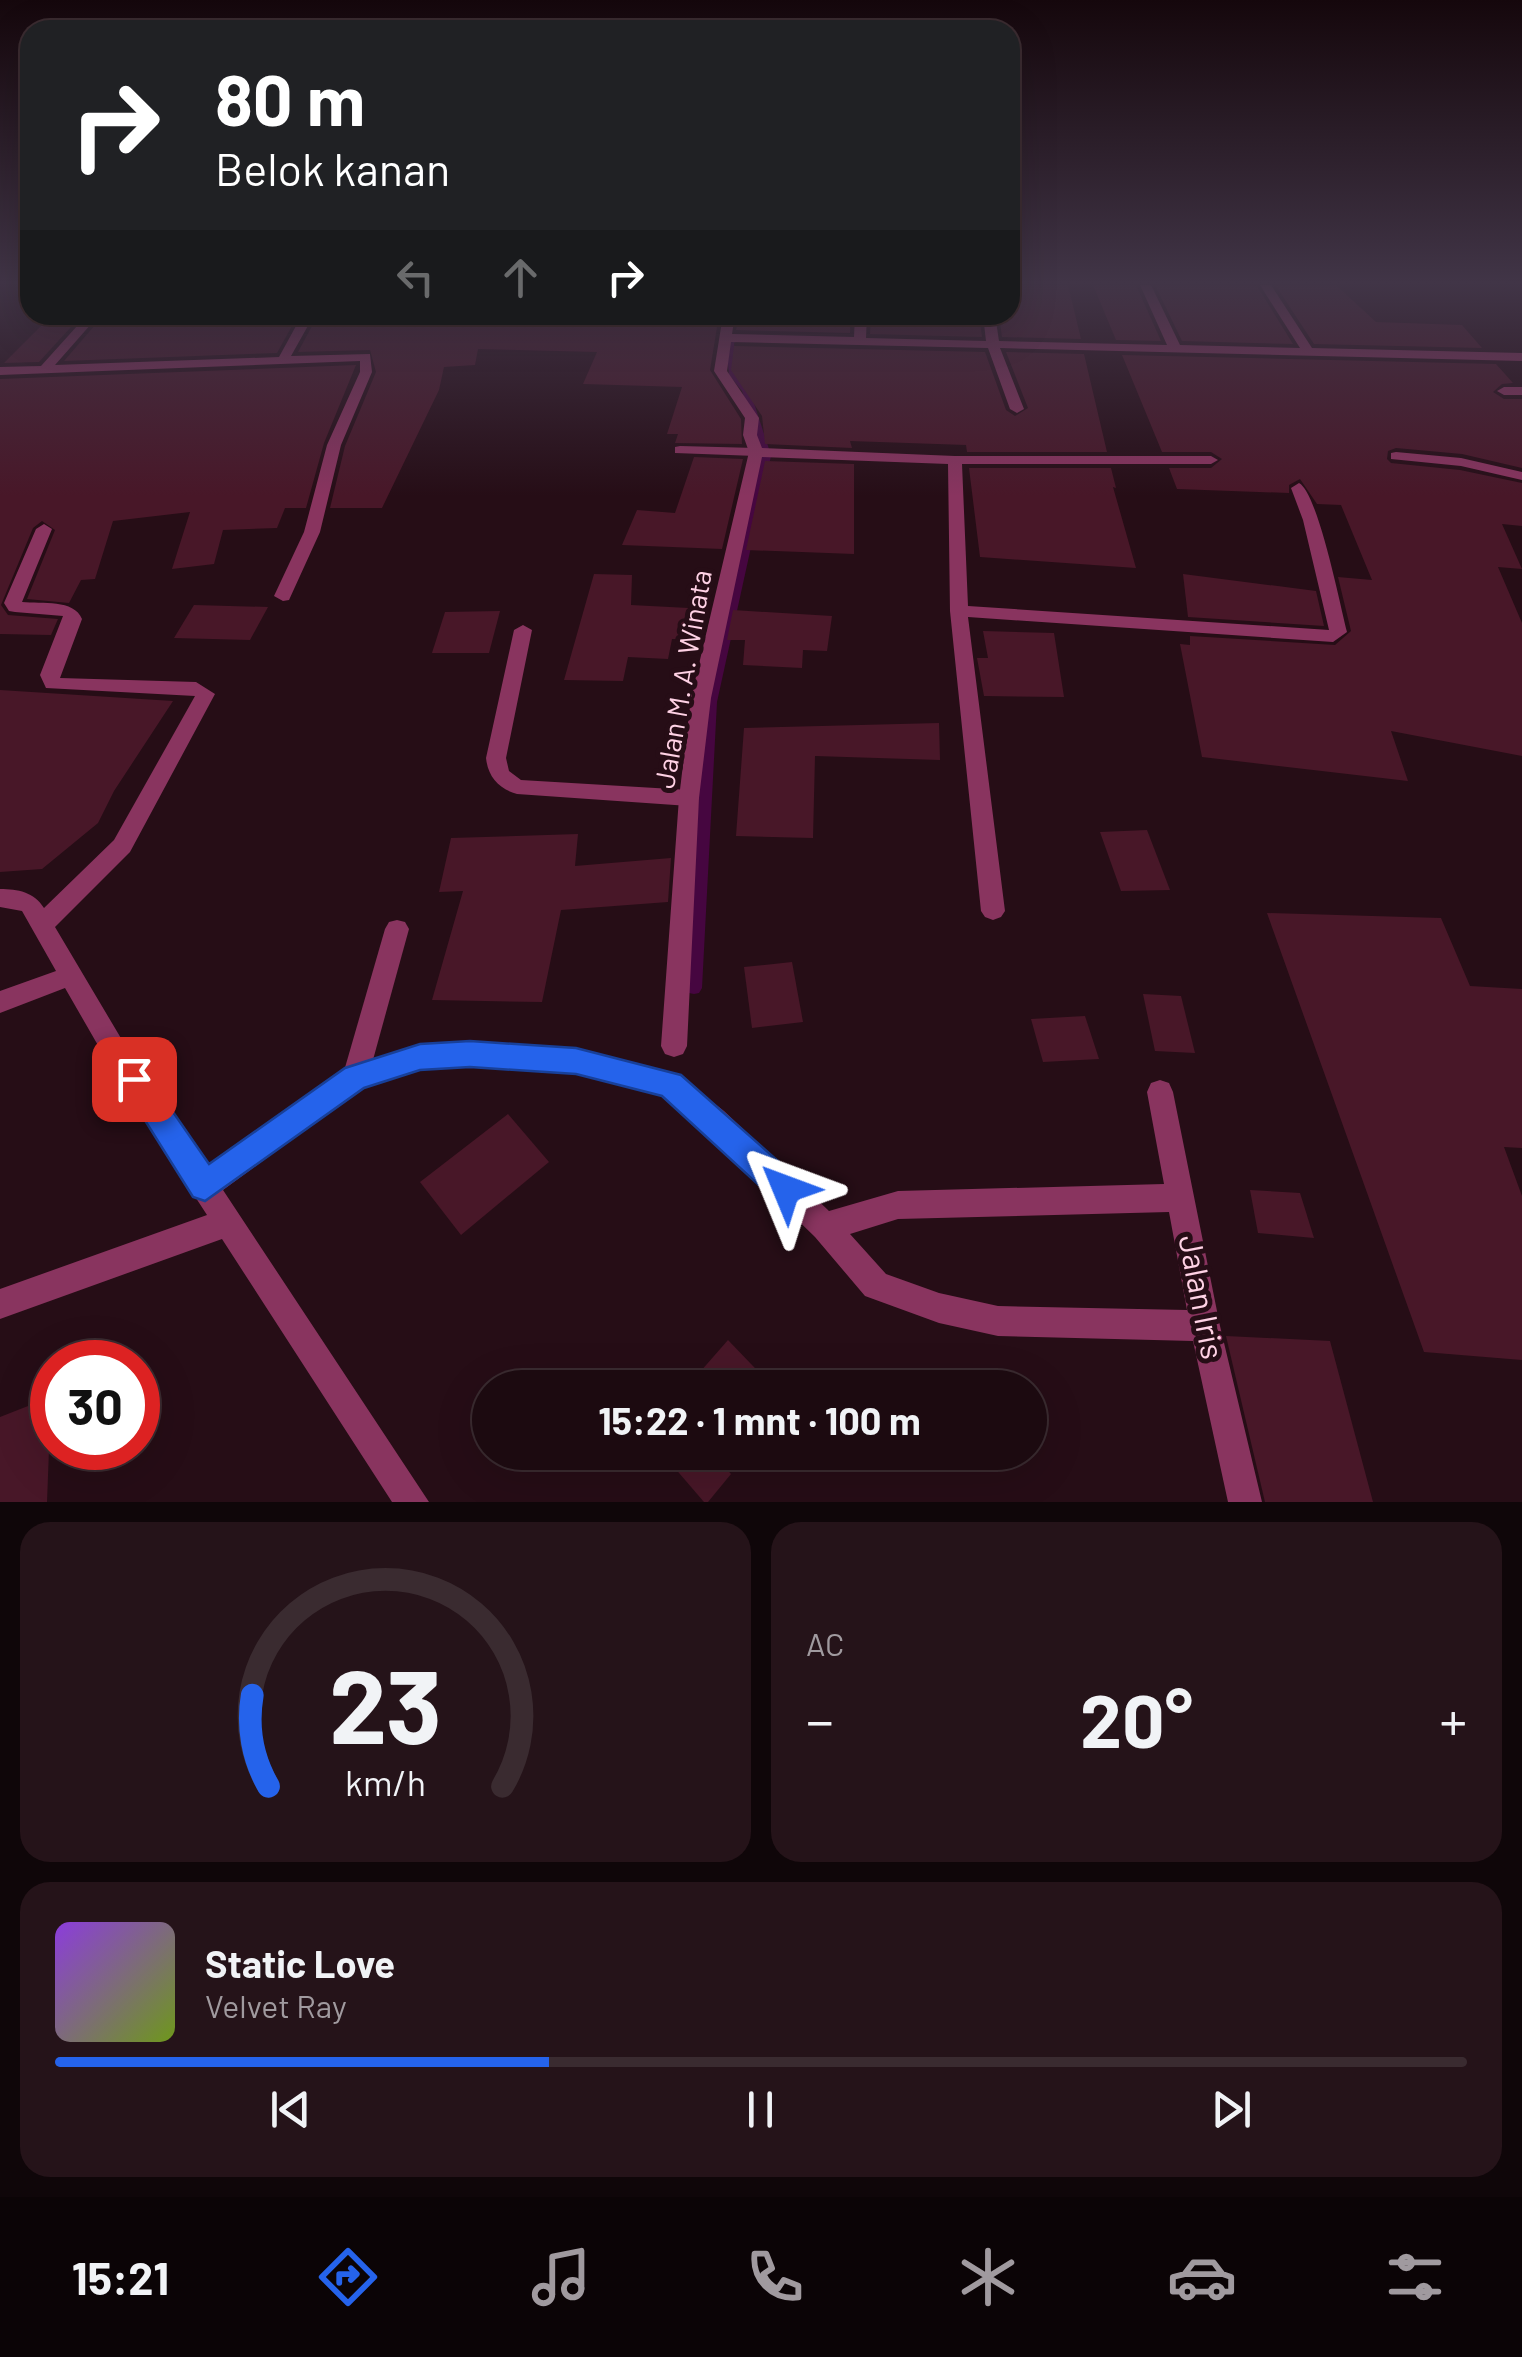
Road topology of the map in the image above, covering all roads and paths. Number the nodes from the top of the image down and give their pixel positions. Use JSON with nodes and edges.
{"nodes":[{"id":1,"x":57,"y":355,"type":"edge"},
{"id":2,"x":286,"y":355,"type":"edge"},
{"id":3,"x":354,"y":355,"type":"edge"},
{"id":4,"x":356,"y":355,"type":"edge"},
{"id":5,"x":721,"y":355,"type":"edge"},
{"id":6,"x":997,"y":355,"type":"edge"},
{"id":7,"x":1464,"y":355,"type":"edge"},
{"id":8,"x":1522,"y":357,"type":"edge"},
{"id":9,"x":284,"y":358,"type":"junction"},
{"id":10,"x":45,"y":369,"type":"junction"},
{"id":11,"x":0,"y":371,"type":"edge"},
{"id":12,"x":1504,"y":391,"type":"dead end"},
{"id":13,"x":1522,"y":391,"type":"edge"},
{"id":14,"x":1017,"y":409,"type":"dead end"},
{"id":15,"x":680,"y":450,"type":"dead end"},
{"id":16,"x":756,"y":452,"type":"junction"},
{"id":17,"x":1396,"y":456,"type":"dead end"},
{"id":18,"x":955,"y":460,"type":"junction"},
{"id":19,"x":1211,"y":460,"type":"dead end"},
{"id":20,"x":1522,"y":476,"type":"edge"},
{"id":21,"x":1300,"y":488,"type":"dead end"},
{"id":22,"x":44,"y":529,"type":"dead end"},
{"id":23,"x":283,"y":596,"type":"dead end"},
{"id":24,"x":959,"y":611,"type":"junction"},
{"id":25,"x":523,"y":630,"type":"dead end"},
{"id":26,"x":689,"y":798,"type":"junction"},
{"id":27,"x":0,"y":898,"type":"edge"},
{"id":28,"x":993,"y":911,"type":"dead end"},
{"id":29,"x":40,"y":926,"type":"junction"},
{"id":30,"x":397,"y":930,"type":"dead end"},
{"id":31,"x":68,"y":976,"type":"junction"},
{"id":32,"x":0,"y":1002,"type":"edge"},
{"id":33,"x":674,"y":1046,"type":"dead end"},
{"id":34,"x":355,"y":1078,"type":"junction"},
{"id":35,"x":1160,"y":1092,"type":"dead end"},
{"id":36,"x":205,"y":1186,"type":"junction"},
{"id":37,"x":1182,"y":1198,"type":"junction"},
{"id":38,"x":229,"y":1222,"type":"junction"},
{"id":39,"x":825,"y":1227,"type":"junction"},
{"id":40,"x":0,"y":1304,"type":"edge"},
{"id":41,"x":1205,"y":1326,"type":"junction"},
{"id":42,"x":412,"y":1502,"type":"edge"},
{"id":43,"x":1246,"y":1502,"type":"edge"}],
"edges":[{"from":1,"to":10,"type":"street"},
{"from":2,"to":9,"type":"street"},
{"from":3,"to":9,"type":"street"},
{"from":4,"to":23,"type":"street"},
{"from":5,"to":16,"type":"street","name":"Jalan M. A. Winata"},
{"from":6,"to":14,"type":"street"},
{"from":7,"to":8,"type":"street"},
{"from":9,"to":10,"type":"street"},
{"from":10,"to":11,"type":"street"},
{"from":12,"to":13,"type":"street"},
{"from":15,"to":16,"type":"street"},
{"from":16,"to":18,"type":"street"},
{"from":16,"to":26,"type":"street","name":"Jalan M. A. Winata"},
{"from":17,"to":20,"type":"street"},
{"from":18,"to":19,"type":"street"},
{"from":18,"to":24,"type":"street"},
{"from":21,"to":24,"type":"street"},
{"from":22,"to":29,"type":"street"},
{"from":24,"to":28,"type":"street"},
{"from":25,"to":26,"type":"street"},
{"from":26,"to":33,"type":"street","name":"Jalan M. A. Winata"},
{"from":27,"to":29,"type":"street"},
{"from":29,"to":31,"type":"street"},
{"from":30,"to":34,"type":"street"},
{"from":31,"to":32,"type":"street"},
{"from":31,"to":36,"type":"street"},
{"from":34,"to":36,"type":"street"},
{"from":34,"to":39,"type":"street"},
{"from":35,"to":37,"type":"street","name":"Jalan Iris"},
{"from":36,"to":38,"type":"street"},
{"from":37,"to":39,"type":"street"},
{"from":37,"to":41,"type":"street","name":"Jalan Iris"},
{"from":38,"to":40,"type":"street"},
{"from":38,"to":42,"type":"street"},
{"from":39,"to":41,"type":"street"},
{"from":41,"to":43,"type":"street","name":"Jalan Iris"}]}
